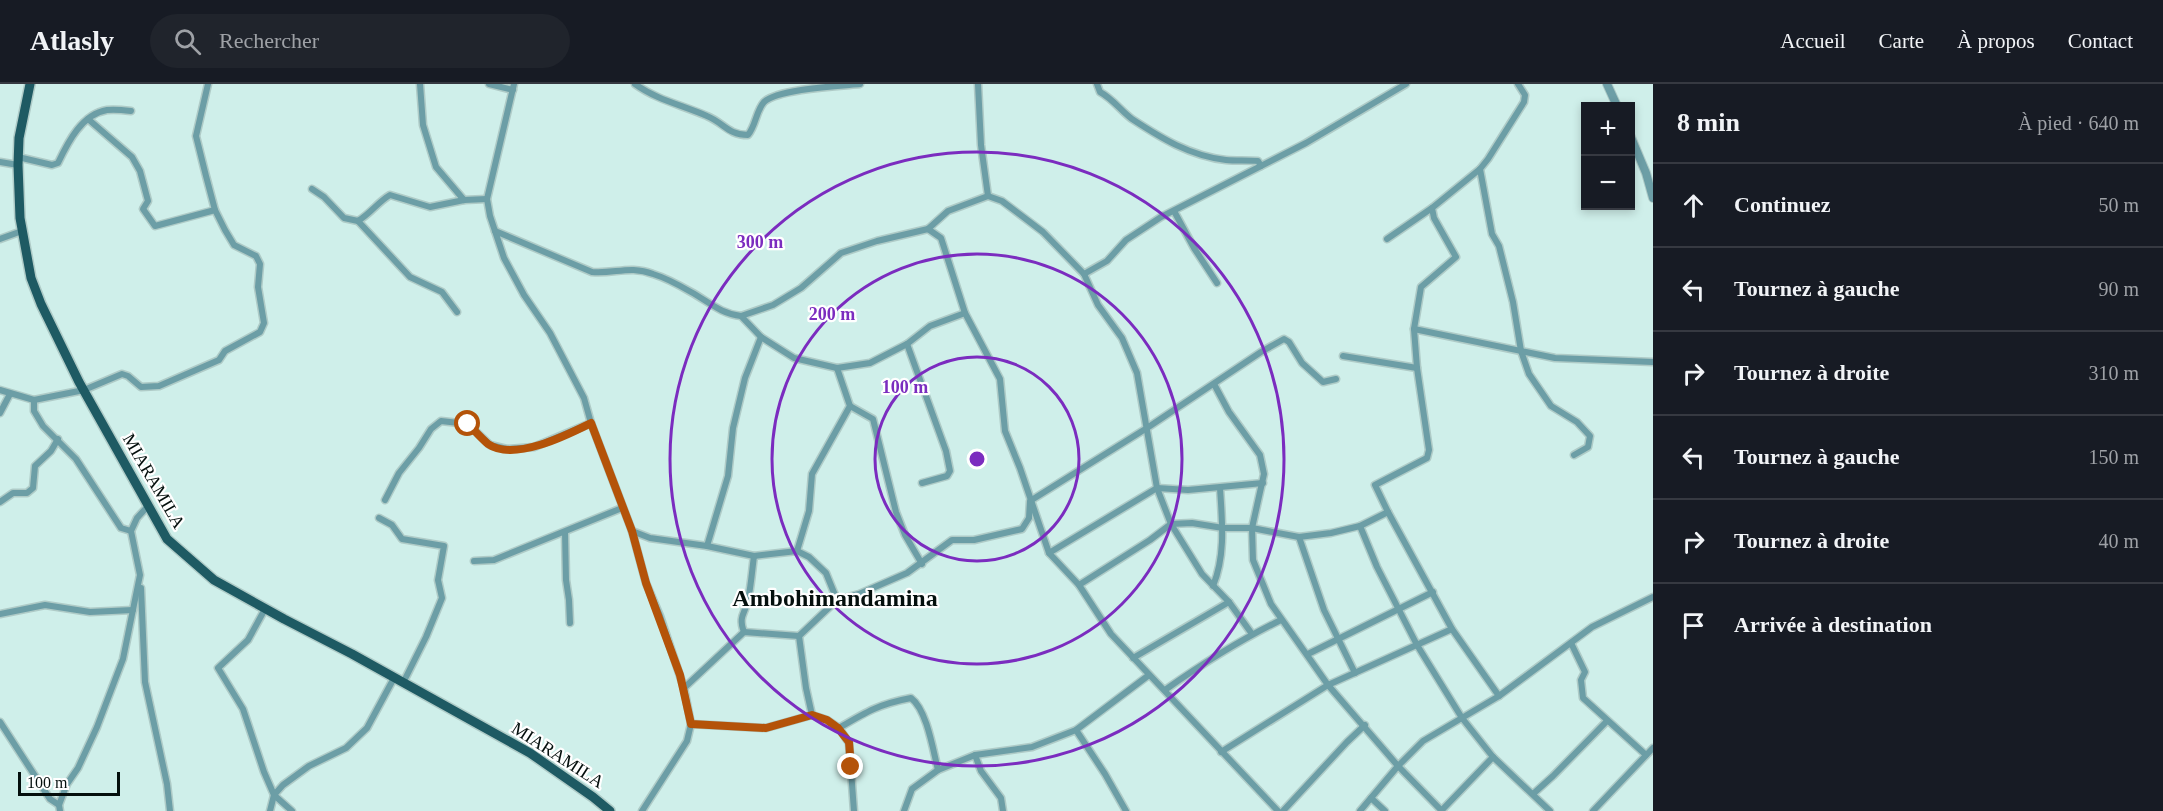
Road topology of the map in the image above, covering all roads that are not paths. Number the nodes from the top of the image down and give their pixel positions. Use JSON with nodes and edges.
{"nodes":[{"id":1,"x":30,"y":84,"type":"edge"},
{"id":2,"x":208,"y":84,"type":"edge"},
{"id":3,"x":420,"y":84,"type":"edge"},
{"id":4,"x":489,"y":84,"type":"edge"},
{"id":5,"x":634,"y":84,"type":"edge"},
{"id":6,"x":860,"y":84,"type":"edge"},
{"id":7,"x":978,"y":84,"type":"edge"},
{"id":8,"x":1097,"y":84,"type":"edge"},
{"id":9,"x":1406,"y":84,"type":"edge"},
{"id":10,"x":1518,"y":84,"type":"edge"},
{"id":11,"x":1607,"y":84,"type":"edge"},
{"id":12,"x":514,"y":87,"type":"edge"},
{"id":13,"x":1615,"y":102,"type":"edge"},
{"id":14,"x":131,"y":111,"type":"dead end"},
{"id":15,"x":88,"y":119,"type":"junction"},
{"id":16,"x":1635,"y":144,"type":"edge"},
{"id":17,"x":18,"y":161,"type":"junction"},
{"id":18,"x":0,"y":162,"type":"edge"},
{"id":19,"x":1261,"y":166,"type":"junction"},
{"id":20,"x":1480,"y":169,"type":"junction"},
{"id":21,"x":1650,"y":173,"type":"edge"},
{"id":22,"x":312,"y":189,"type":"dead end"},
{"id":23,"x":988,"y":196,"type":"junction"},
{"id":24,"x":1653,"y":198,"type":"edge"},
{"id":25,"x":487,"y":199,"type":"junction"},
{"id":26,"x":464,"y":200,"type":"junction"},
{"id":27,"x":1432,"y":208,"type":"junction"},
{"id":28,"x":215,"y":210,"type":"junction"},
{"id":29,"x":1174,"y":211,"type":"junction"},
{"id":30,"x":358,"y":221,"type":"junction"},
{"id":31,"x":928,"y":229,"type":"junction"},
{"id":32,"x":22,"y":231,"type":"junction"},
{"id":33,"x":495,"y":231,"type":"junction"},
{"id":34,"x":0,"y":239,"type":"edge"},
{"id":35,"x":1387,"y":239,"type":"dead end"},
{"id":36,"x":1084,"y":274,"type":"junction"},
{"id":37,"x":1217,"y":283,"type":"dead end"},
{"id":38,"x":457,"y":312,"type":"dead end"},
{"id":39,"x":965,"y":313,"type":"junction"},
{"id":40,"x":741,"y":316,"type":"junction"},
{"id":41,"x":1414,"y":329,"type":"junction"},
{"id":42,"x":761,"y":337,"type":"junction"},
{"id":43,"x":907,"y":344,"type":"junction"},
{"id":44,"x":1521,"y":351,"type":"junction"},
{"id":45,"x":1343,"y":356,"type":"dead end"},
{"id":46,"x":1653,"y":362,"type":"edge"},
{"id":47,"x":837,"y":368,"type":"junction"},
{"id":48,"x":1417,"y":368,"type":"junction"},
{"id":49,"x":1336,"y":379,"type":"dead end"},
{"id":50,"x":1214,"y":384,"type":"junction"},
{"id":51,"x":0,"y":390,"type":"edge"},
{"id":52,"x":84,"y":390,"type":"junction"},
{"id":53,"x":10,"y":394,"type":"junction"},
{"id":54,"x":34,"y":400,"type":"junction"},
{"id":55,"x":849,"y":406,"type":"junction"},
{"id":56,"x":0,"y":413,"type":"edge"},
{"id":57,"x":591,"y":423,"type":"junction"},
{"id":58,"x":1147,"y":428,"type":"junction"},
{"id":59,"x":58,"y":440,"type":"junction"},
{"id":60,"x":1574,"y":455,"type":"dead end"},
{"id":61,"x":922,"y":483,"type":"dead end"},
{"id":62,"x":1263,"y":483,"type":"junction"},
{"id":63,"x":1157,"y":488,"type":"junction"},
{"id":64,"x":1220,"y":488,"type":"junction"},
{"id":65,"x":385,"y":500,"type":"dead end"},
{"id":66,"x":1030,"y":501,"type":"junction"},
{"id":67,"x":0,"y":502,"type":"edge"},
{"id":68,"x":148,"y":506,"type":"junction"},
{"id":69,"x":622,"y":508,"type":"junction"},
{"id":70,"x":1388,"y":512,"type":"junction"},
{"id":71,"x":379,"y":518,"type":"dead end"},
{"id":72,"x":1171,"y":524,"type":"junction"},
{"id":73,"x":1360,"y":526,"type":"junction"},
{"id":74,"x":1223,"y":528,"type":"junction"},
{"id":75,"x":1252,"y":528,"type":"junction"},
{"id":76,"x":131,"y":531,"type":"junction"},
{"id":77,"x":632,"y":531,"type":"junction"},
{"id":78,"x":565,"y":532,"type":"junction"},
{"id":79,"x":1299,"y":537,"type":"junction"},
{"id":80,"x":707,"y":546,"type":"junction"},
{"id":81,"x":797,"y":551,"type":"junction"},
{"id":82,"x":1049,"y":553,"type":"junction"},
{"id":83,"x":754,"y":556,"type":"junction"},
{"id":84,"x":474,"y":561,"type":"dead end"},
{"id":85,"x":922,"y":564,"type":"junction"},
{"id":86,"x":140,"y":575,"type":"junction"},
{"id":87,"x":1078,"y":585,"type":"junction"},
{"id":88,"x":1213,"y":586,"type":"junction"},
{"id":89,"x":1433,"y":592,"type":"junction"},
{"id":90,"x":1653,"y":597,"type":"edge"},
{"id":91,"x":837,"y":600,"type":"junction"},
{"id":92,"x":1228,"y":603,"type":"junction"},
{"id":93,"x":1399,"y":608,"type":"junction"},
{"id":94,"x":265,"y":609,"type":"junction"},
{"id":95,"x":133,"y":610,"type":"junction"},
{"id":96,"x":0,"y":614,"type":"edge"},
{"id":97,"x":1281,"y":620,"type":"junction"},
{"id":98,"x":570,"y":623,"type":"dead end"},
{"id":99,"x":1452,"y":628,"type":"junction"},
{"id":100,"x":744,"y":632,"type":"junction"},
{"id":101,"x":1252,"y":634,"type":"junction"},
{"id":102,"x":799,"y":636,"type":"junction"},
{"id":103,"x":1338,"y":638,"type":"junction"},
{"id":104,"x":1571,"y":643,"type":"junction"},
{"id":105,"x":1417,"y":645,"type":"junction"},
{"id":106,"x":1308,"y":654,"type":"junction"},
{"id":107,"x":1133,"y":658,"type":"junction"},
{"id":108,"x":1354,"y":674,"type":"junction"},
{"id":109,"x":1149,"y":675,"type":"junction"},
{"id":110,"x":393,"y":678,"type":"junction"},
{"id":111,"x":403,"y":683,"type":"junction"},
{"id":112,"x":1328,"y":685,"type":"junction"},
{"id":113,"x":684,"y":688,"type":"junction"},
{"id":114,"x":1165,"y":690,"type":"junction"},
{"id":115,"x":1499,"y":696,"type":"junction"},
{"id":116,"x":812,"y":715,"type":"junction"},
{"id":117,"x":1462,"y":718,"type":"junction"},
{"id":118,"x":1607,"y":721,"type":"junction"},
{"id":119,"x":0,"y":722,"type":"edge"},
{"id":120,"x":691,"y":724,"type":"junction"},
{"id":121,"x":1365,"y":725,"type":"junction"},
{"id":122,"x":838,"y":728,"type":"junction"},
{"id":123,"x":1076,"y":730,"type":"junction"},
{"id":124,"x":1653,"y":748,"type":"edge"},
{"id":125,"x":1221,"y":752,"type":"junction"},
{"id":126,"x":975,"y":755,"type":"junction"},
{"id":127,"x":1646,"y":755,"type":"junction"},
{"id":128,"x":1493,"y":757,"type":"junction"},
{"id":129,"x":1398,"y":766,"type":"junction"},
{"id":130,"x":938,"y":770,"type":"junction"},
{"id":131,"x":1533,"y":794,"type":"junction"},
{"id":132,"x":274,"y":795,"type":"junction"},
{"id":133,"x":1371,"y":798,"type":"junction"},
{"id":134,"x":60,"y":808,"type":"edge"},
{"id":135,"x":170,"y":811,"type":"edge"},
{"id":136,"x":270,"y":811,"type":"edge"},
{"id":137,"x":292,"y":811,"type":"edge"},
{"id":138,"x":610,"y":811,"type":"edge"},
{"id":139,"x":642,"y":811,"type":"edge"},
{"id":140,"x":854,"y":811,"type":"edge"},
{"id":141,"x":904,"y":811,"type":"edge"},
{"id":142,"x":1003,"y":811,"type":"edge"},
{"id":143,"x":1126,"y":811,"type":"edge"},
{"id":144,"x":1278,"y":811,"type":"edge"},
{"id":145,"x":1283,"y":811,"type":"edge"},
{"id":146,"x":1360,"y":811,"type":"edge"},
{"id":147,"x":1385,"y":811,"type":"edge"},
{"id":148,"x":1441,"y":811,"type":"edge"},
{"id":149,"x":1550,"y":811,"type":"edge"},
{"id":150,"x":1593,"y":811,"type":"edge"}],
"edges":[{"from":1,"to":17,"type":"main road","name":"MIARAMILA"},
{"from":2,"to":28,"type":"street"},
{"from":3,"to":26,"type":"street"},
{"from":4,"to":12,"type":"street"},
{"from":5,"to":6,"type":"street"},
{"from":7,"to":23,"type":"street"},
{"from":8,"to":19,"type":"street"},
{"from":9,"to":19,"type":"street"},
{"from":10,"to":20,"type":"street"},
{"from":11,"to":13,"type":"street"},
{"from":12,"to":25,"type":"street"},
{"from":14,"to":15,"type":"street"},
{"from":15,"to":17,"type":"street"},
{"from":15,"to":28,"type":"street"},
{"from":16,"to":21,"type":"street"},
{"from":17,"to":18,"type":"street"},
{"from":17,"to":32,"type":"main road","name":"MIARAMILA"},
{"from":19,"to":29,"type":"street"},
{"from":20,"to":27,"type":"street"},
{"from":20,"to":44,"type":"street"},
{"from":21,"to":24,"type":"street"},
{"from":22,"to":30,"type":"street"},
{"from":23,"to":31,"type":"street"},
{"from":23,"to":36,"type":"street"},
{"from":25,"to":26,"type":"street"},
{"from":25,"to":33,"type":"street"},
{"from":26,"to":30,"type":"street"},
{"from":27,"to":35,"type":"street"},
{"from":27,"to":41,"type":"street"},
{"from":28,"to":52,"type":"street"},
{"from":29,"to":36,"type":"street"},
{"from":29,"to":37,"type":"street"},
{"from":30,"to":38,"type":"street"},
{"from":31,"to":39,"type":"street"},
{"from":31,"to":40,"type":"street"},
{"from":32,"to":34,"type":"street"},
{"from":32,"to":52,"type":"main road","name":"MIARAMILA"},
{"from":33,"to":40,"type":"street"},
{"from":33,"to":57,"type":"street"},
{"from":36,"to":58,"type":"street"},
{"from":39,"to":43,"type":"street"},
{"from":39,"to":66,"type":"street"},
{"from":40,"to":42,"type":"street"},
{"from":41,"to":44,"type":"street"},
{"from":41,"to":48,"type":"street"},
{"from":42,"to":47,"type":"street"},
{"from":42,"to":80,"type":"street"},
{"from":43,"to":47,"type":"street"},
{"from":43,"to":61,"type":"street"},
{"from":44,"to":46,"type":"street"},
{"from":44,"to":60,"type":"street"},
{"from":45,"to":48,"type":"street"},
{"from":47,"to":55,"type":"street"},
{"from":48,"to":70,"type":"street"},
{"from":49,"to":50,"type":"street"},
{"from":50,"to":58,"type":"street"},
{"from":50,"to":62,"type":"street"},
{"from":51,"to":53,"type":"street"},
{"from":52,"to":54,"type":"street"},
{"from":52,"to":68,"type":"main road","name":"MIARAMILA"},
{"from":53,"to":54,"type":"street"},
{"from":53,"to":56,"type":"street"},
{"from":54,"to":59,"type":"street"},
{"from":55,"to":81,"type":"street"},
{"from":55,"to":85,"type":"street"},
{"from":57,"to":65,"type":"street"},
{"from":57,"to":69,"type":"street"},
{"from":58,"to":63,"type":"street"},
{"from":58,"to":66,"type":"street"},
{"from":59,"to":67,"type":"street"},
{"from":59,"to":76,"type":"street"},
{"from":62,"to":64,"type":"street"},
{"from":62,"to":75,"type":"street"},
{"from":63,"to":64,"type":"street"},
{"from":63,"to":72,"type":"street"},
{"from":63,"to":82,"type":"street"},
{"from":64,"to":74,"type":"street"},
{"from":66,"to":82,"type":"street"},
{"from":66,"to":85,"type":"street"},
{"from":68,"to":76,"type":"street"},
{"from":68,"to":94,"type":"main road","name":"MIARAMILA"},
{"from":69,"to":77,"type":"street"},
{"from":69,"to":78,"type":"street"},
{"from":70,"to":73,"type":"street"},
{"from":70,"to":89,"type":"street"},
{"from":71,"to":111,"type":"street"},
{"from":72,"to":74,"type":"street"},
{"from":72,"to":87,"type":"street"},
{"from":72,"to":88,"type":"street"},
{"from":73,"to":79,"type":"street"},
{"from":73,"to":93,"type":"street"},
{"from":74,"to":75,"type":"street"},
{"from":74,"to":88,"type":"street"},
{"from":75,"to":79,"type":"street"},
{"from":75,"to":97,"type":"street"},
{"from":76,"to":86,"type":"street"},
{"from":77,"to":80,"type":"street"},
{"from":77,"to":113,"type":"street"},
{"from":78,"to":84,"type":"street"},
{"from":78,"to":98,"type":"street"},
{"from":79,"to":103,"type":"street"},
{"from":80,"to":83,"type":"street"},
{"from":81,"to":83,"type":"street"},
{"from":81,"to":91,"type":"street"},
{"from":82,"to":87,"type":"street"},
{"from":83,"to":100,"type":"street"},
{"from":85,"to":91,"type":"street"},
{"from":86,"to":95,"type":"street"},
{"from":86,"to":135,"type":"street"},
{"from":87,"to":107,"type":"street"},
{"from":88,"to":92,"type":"street"},
{"from":89,"to":93,"type":"street"},
{"from":89,"to":99,"type":"street"},
{"from":90,"to":104,"type":"street"},
{"from":91,"to":102,"type":"street"},
{"from":92,"to":101,"type":"street"},
{"from":92,"to":107,"type":"street"},
{"from":93,"to":103,"type":"street"},
{"from":93,"to":105,"type":"street"},
{"from":94,"to":110,"type":"main road","name":"MIARAMILA"},
{"from":94,"to":132,"type":"street"},
{"from":95,"to":96,"type":"street"},
{"from":95,"to":134,"type":"street"},
{"from":97,"to":101,"type":"street"},
{"from":97,"to":106,"type":"street"},
{"from":99,"to":105,"type":"street"},
{"from":99,"to":115,"type":"street"},
{"from":100,"to":102,"type":"street"},
{"from":100,"to":113,"type":"street"},
{"from":101,"to":114,"type":"street"},
{"from":102,"to":116,"type":"street"},
{"from":103,"to":106,"type":"street"},
{"from":103,"to":108,"type":"street"},
{"from":104,"to":115,"type":"street"},
{"from":104,"to":118,"type":"street"},
{"from":105,"to":108,"type":"street"},
{"from":105,"to":117,"type":"street"},
{"from":106,"to":112,"type":"street"},
{"from":107,"to":109,"type":"street"},
{"from":108,"to":112,"type":"street"},
{"from":109,"to":114,"type":"street"},
{"from":109,"to":123,"type":"street"},
{"from":110,"to":111,"type":"main road","name":"MIARAMILA"},
{"from":110,"to":132,"type":"street"},
{"from":111,"to":138,"type":"main road","name":"MIARAMILA"},
{"from":112,"to":121,"type":"street"},
{"from":112,"to":125,"type":"street"},
{"from":113,"to":120,"type":"street"},
{"from":114,"to":125,"type":"street"},
{"from":115,"to":117,"type":"street"},
{"from":116,"to":120,"type":"street"},
{"from":116,"to":122,"type":"street"},
{"from":117,"to":128,"type":"street"},
{"from":117,"to":129,"type":"street"},
{"from":118,"to":127,"type":"street"},
{"from":118,"to":131,"type":"street"},
{"from":119,"to":134,"type":"street"},
{"from":120,"to":139,"type":"street"},
{"from":121,"to":129,"type":"street"},
{"from":121,"to":145,"type":"street"},
{"from":122,"to":130,"type":"street"},
{"from":122,"to":140,"type":"street"},
{"from":123,"to":126,"type":"street"},
{"from":123,"to":143,"type":"street"},
{"from":124,"to":127,"type":"street"},
{"from":125,"to":144,"type":"street"},
{"from":126,"to":130,"type":"street"},
{"from":126,"to":142,"type":"street"},
{"from":127,"to":150,"type":"street"},
{"from":128,"to":131,"type":"street"},
{"from":128,"to":148,"type":"street"},
{"from":129,"to":133,"type":"street"},
{"from":129,"to":148,"type":"street"},
{"from":130,"to":141,"type":"street"},
{"from":131,"to":149,"type":"street"},
{"from":132,"to":136,"type":"street"},
{"from":132,"to":137,"type":"street"},
{"from":133,"to":146,"type":"street"},
{"from":133,"to":147,"type":"street"}]}
